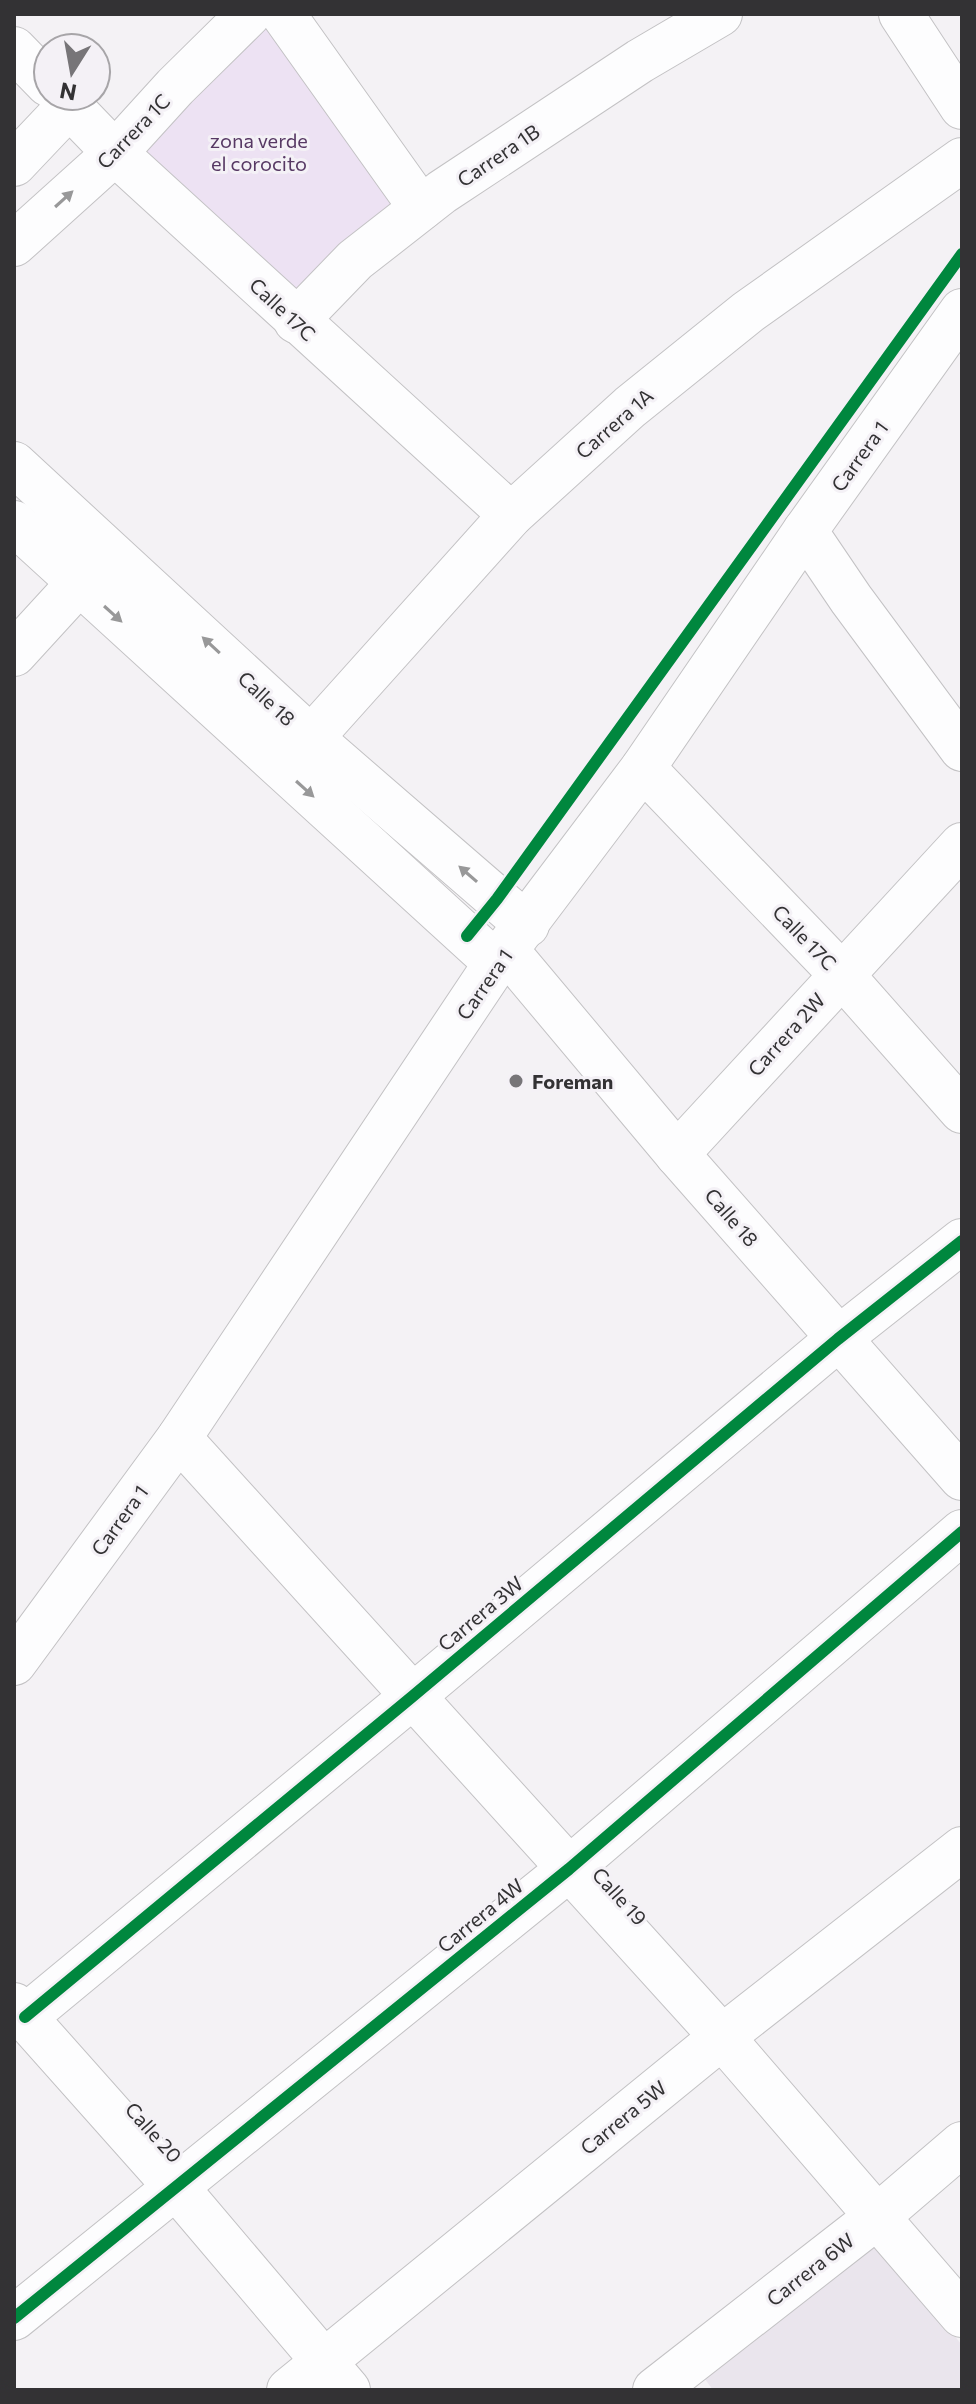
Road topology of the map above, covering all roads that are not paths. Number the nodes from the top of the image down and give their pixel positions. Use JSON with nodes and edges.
{"nodes":[{"id":1,"x":249,"y":14,"type":"edge"},
{"id":2,"x":283,"y":14,"type":"edge"},
{"id":3,"x":720,"y":14,"type":"edge"},
{"id":4,"x":901,"y":14,"type":"edge"},
{"id":5,"x":14,"y":49,"type":"edge"},
{"id":6,"x":32,"y":67,"type":"edge"},
{"id":7,"x":962,"y":107,"type":"edge"},
{"id":8,"x":48,"y":112,"type":"edge"},
{"id":9,"x":75,"y":112,"type":"edge"},
{"id":10,"x":115,"y":153,"type":"junction"},
{"id":11,"x":962,"y":160,"type":"edge"},
{"id":12,"x":14,"y":164,"type":"edge"},
{"id":13,"x":421,"y":208,"type":"junction"},
{"id":14,"x":14,"y":244,"type":"edge"},
{"id":15,"x":296,"y":321,"type":"junction"},
{"id":16,"x":960,"y":321,"type":"edge"},
{"id":17,"x":14,"y":464,"type":"edge"},
{"id":18,"x":511,"y":515,"type":"junction"},
{"id":19,"x":14,"y":523,"type":"edge"},
{"id":20,"x":805,"y":531,"type":"junction"},
{"id":21,"x":79,"y":583,"type":"junction"},
{"id":22,"x":14,"y":654,"type":"edge"},
{"id":23,"x":311,"y":738,"type":"junction"},
{"id":24,"x":962,"y":749,"type":"edge"},
{"id":25,"x":643,"y":768,"type":"junction"},
{"id":26,"x":962,"y":845,"type":"edge"},
{"id":27,"x":510,"y":946,"type":"junction"},
{"id":28,"x":841,"y":974,"type":"junction"},
{"id":29,"x":962,"y":1111,"type":"edge"},
{"id":30,"x":677,"y":1154,"type":"junction"},
{"id":31,"x":962,"y":1241,"type":"edge"},
{"id":32,"x":838,"y":1339,"type":"junction"},
{"id":33,"x":179,"y":1438,"type":"junction"},
{"id":34,"x":962,"y":1478,"type":"edge"},
{"id":35,"x":962,"y":1532,"type":"edge"},
{"id":36,"x":14,"y":1663,"type":"edge"},
{"id":37,"x":413,"y":1696,"type":"junction"},
{"id":38,"x":962,"y":1849,"type":"edge"},
{"id":39,"x":569,"y":1869,"type":"junction"},
{"id":40,"x":19,"y":2011,"type":"edge"},
{"id":41,"x":722,"y":2037,"type":"junction"},
{"id":42,"x":962,"y":2144,"type":"edge"},
{"id":43,"x":175,"y":2186,"type":"junction"},
{"id":44,"x":878,"y":2216,"type":"junction"},
{"id":45,"x":962,"y":2315,"type":"edge"},
{"id":46,"x":14,"y":2318,"type":"edge"},
{"id":47,"x":336,"y":2376,"type":"edge"},
{"id":48,"x":289,"y":2390,"type":"edge"},
{"id":49,"x":655,"y":2390,"type":"edge"}],
"edges":[{"from":1,"to":10,"type":"main road","name":"Carrera 1C"},
{"from":2,"to":13,"type":"main road"},
{"from":3,"to":13,"type":"main road","name":"Carrera 1B"},
{"from":4,"to":7,"type":"main road"},
{"from":5,"to":6,"type":"main road","name":"Calle 17C"},
{"from":8,"to":12,"type":"main road"},
{"from":9,"to":10,"type":"main road","name":"Calle 17C"},
{"from":14,"to":10,"type":"main road","name":"Carrera 1C","one_way":true},
{"from":10,"to":15,"type":"main road","name":"Calle 17C"},
{"from":11,"to":18,"type":"main road","name":"Carrera 1A"},
{"from":13,"to":15,"type":"main road","name":"Carrera 1B"},
{"from":15,"to":18,"type":"main road","name":"Calle 17C"},
{"from":16,"to":20,"type":"main road","name":"Carrera 1"},
{"from":23,"to":17,"type":"main road","name":"Calle 18","one_way":true},
{"from":18,"to":23,"type":"main road","name":"Carrera 1A"},
{"from":19,"to":21,"type":"main road","name":"Calle 18"},
{"from":20,"to":24,"type":"main road"},
{"from":20,"to":25,"type":"main road","name":"Carrera 1"},
{"from":21,"to":22,"type":"main road"},
{"from":21,"to":27,"type":"main road","name":"Calle 18","one_way":true},
{"from":27,"to":23,"type":"main road","name":"Calle 18","one_way":true},
{"from":25,"to":27,"type":"main road","name":"Carrera 1"},
{"from":25,"to":28,"type":"main road","name":"Calle 17C"},
{"from":26,"to":28,"type":"main road","name":"Carrera 2W"},
{"from":27,"to":30,"type":"main road","name":"Calle 18"},
{"from":27,"to":33,"type":"main road","name":"Carrera 1"},
{"from":28,"to":29,"type":"main road","name":"Calle 17C"},
{"from":28,"to":30,"type":"main road","name":"Carrera 2W"},
{"from":30,"to":32,"type":"main road","name":"Calle 18"},
{"from":31,"to":32,"type":"main road","name":"Carrera 3W"},
{"from":32,"to":34,"type":"main road","name":"Calle 18"},
{"from":32,"to":37,"type":"main road","name":"Carrera 3W"},
{"from":33,"to":36,"type":"main road","name":"Carrera 1"},
{"from":33,"to":37,"type":"main road","name":"Calle 19"},
{"from":35,"to":39,"type":"main road","name":"Carrera 4W"},
{"from":37,"to":39,"type":"main road","name":"Calle 19"},
{"from":37,"to":40,"type":"main road","name":"Carrera 3W"},
{"from":38,"to":41,"type":"main road","name":"Carrera 5W"},
{"from":39,"to":41,"type":"main road","name":"Calle 19"},
{"from":39,"to":43,"type":"main road","name":"Carrera 4W"},
{"from":40,"to":43,"type":"main road","name":"Calle 20"},
{"from":41,"to":44,"type":"main road","name":"Calle 19"},
{"from":41,"to":47,"type":"main road","name":"Carrera 5W"},
{"from":42,"to":44,"type":"main road","name":"Carrera 6W"},
{"from":43,"to":46,"type":"main road","name":"Carrera 4W"},
{"from":43,"to":47,"type":"main road","name":"Calle 20"},
{"from":44,"to":45,"type":"main road","name":"Calle 19"},
{"from":44,"to":49,"type":"main road","name":"Carrera 6W"},
{"from":47,"to":48,"type":"main road","name":"Carrera 5W"}]}
